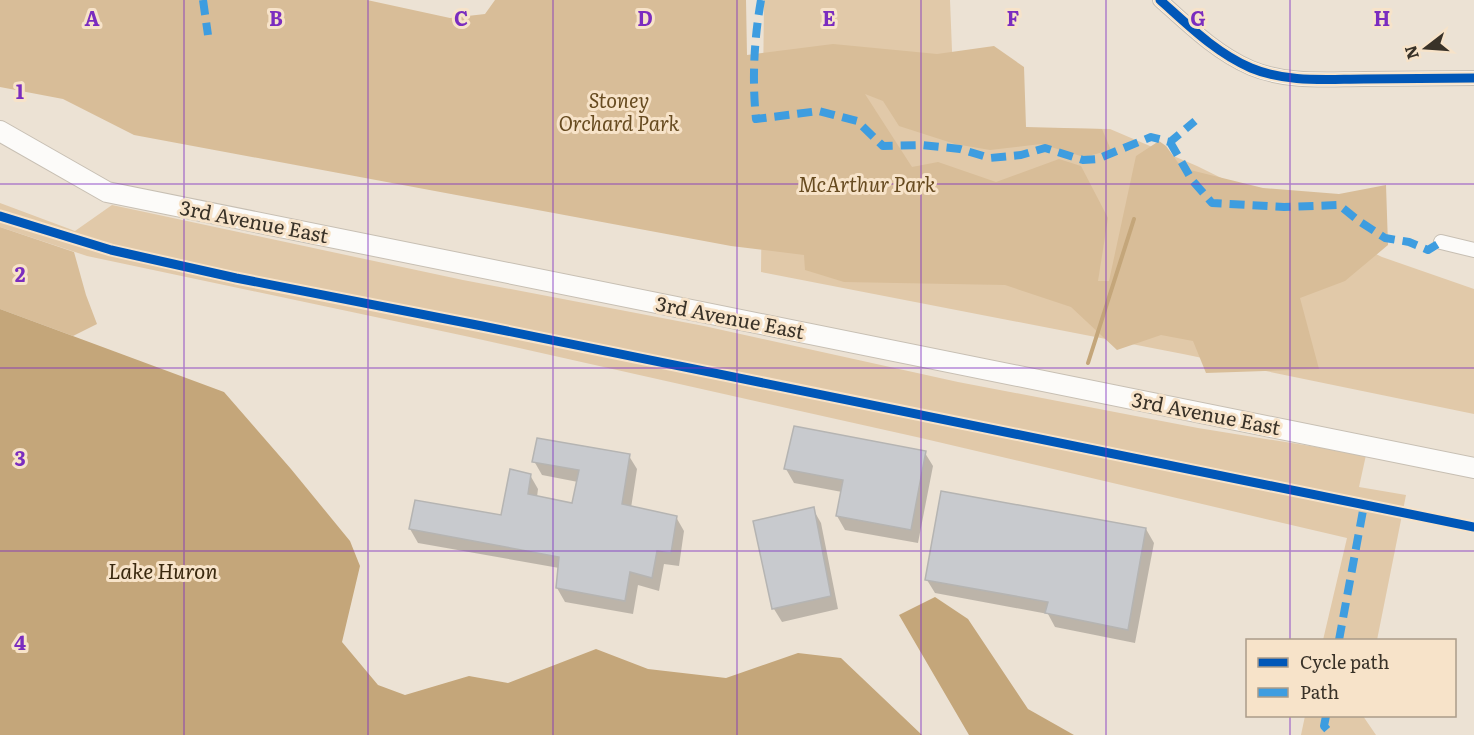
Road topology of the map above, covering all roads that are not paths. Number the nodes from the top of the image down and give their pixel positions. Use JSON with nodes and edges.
{"nodes":[{"id":1,"x":1160,"y":0,"type":"edge"},
{"id":2,"x":1474,"y":78,"type":"edge"},
{"id":3,"x":0,"y":131,"type":"edge"},
{"id":4,"x":1440,"y":242,"type":"dead end"},
{"id":5,"x":1474,"y":250,"type":"edge"},
{"id":6,"x":1474,"y":468,"type":"edge"}],
"edges":[{"from":1,"to":2,"type":"street"},
{"from":3,"to":6,"type":"main road","name":"3rd Avenue East"},
{"from":4,"to":5,"type":"street"}]}
